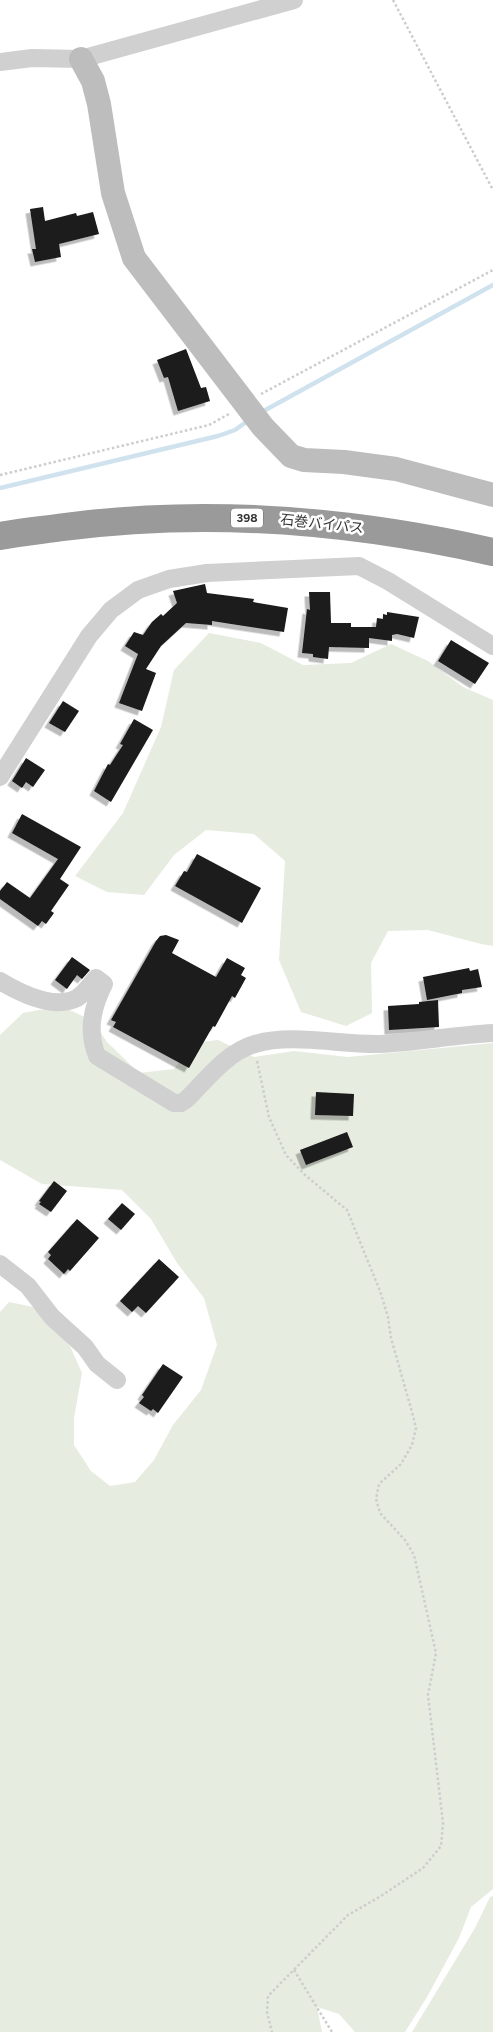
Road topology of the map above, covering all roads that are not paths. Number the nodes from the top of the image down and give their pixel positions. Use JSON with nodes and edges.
{"nodes":[{"id":1,"x":294,"y":0,"type":"edge"},
{"id":2,"x":80,"y":59,"type":"junction"},
{"id":3,"x":0,"y":62,"type":"edge"},
{"id":4,"x":493,"y":495,"type":"edge"},
{"id":5,"x":0,"y":536,"type":"edge"},
{"id":6,"x":493,"y":552,"type":"edge"},
{"id":7,"x":493,"y":646,"type":"edge"},
{"id":8,"x":0,"y":777,"type":"edge"},
{"id":9,"x":0,"y":981,"type":"edge"},
{"id":10,"x":493,"y":1033,"type":"edge"},
{"id":11,"x":0,"y":1264,"type":"edge"},
{"id":12,"x":117,"y":1380,"type":"dead end"}],
"edges":[{"from":1,"to":2,"type":"street"},
{"from":2,"to":3,"type":"street"},
{"from":2,"to":4,"type":"street"},
{"from":5,"to":6,"type":"highway","name":"石巻バイパス","number":"398"},
{"from":7,"to":8,"type":"street"},
{"from":9,"to":10,"type":"street"},
{"from":11,"to":12,"type":"street"}]}
